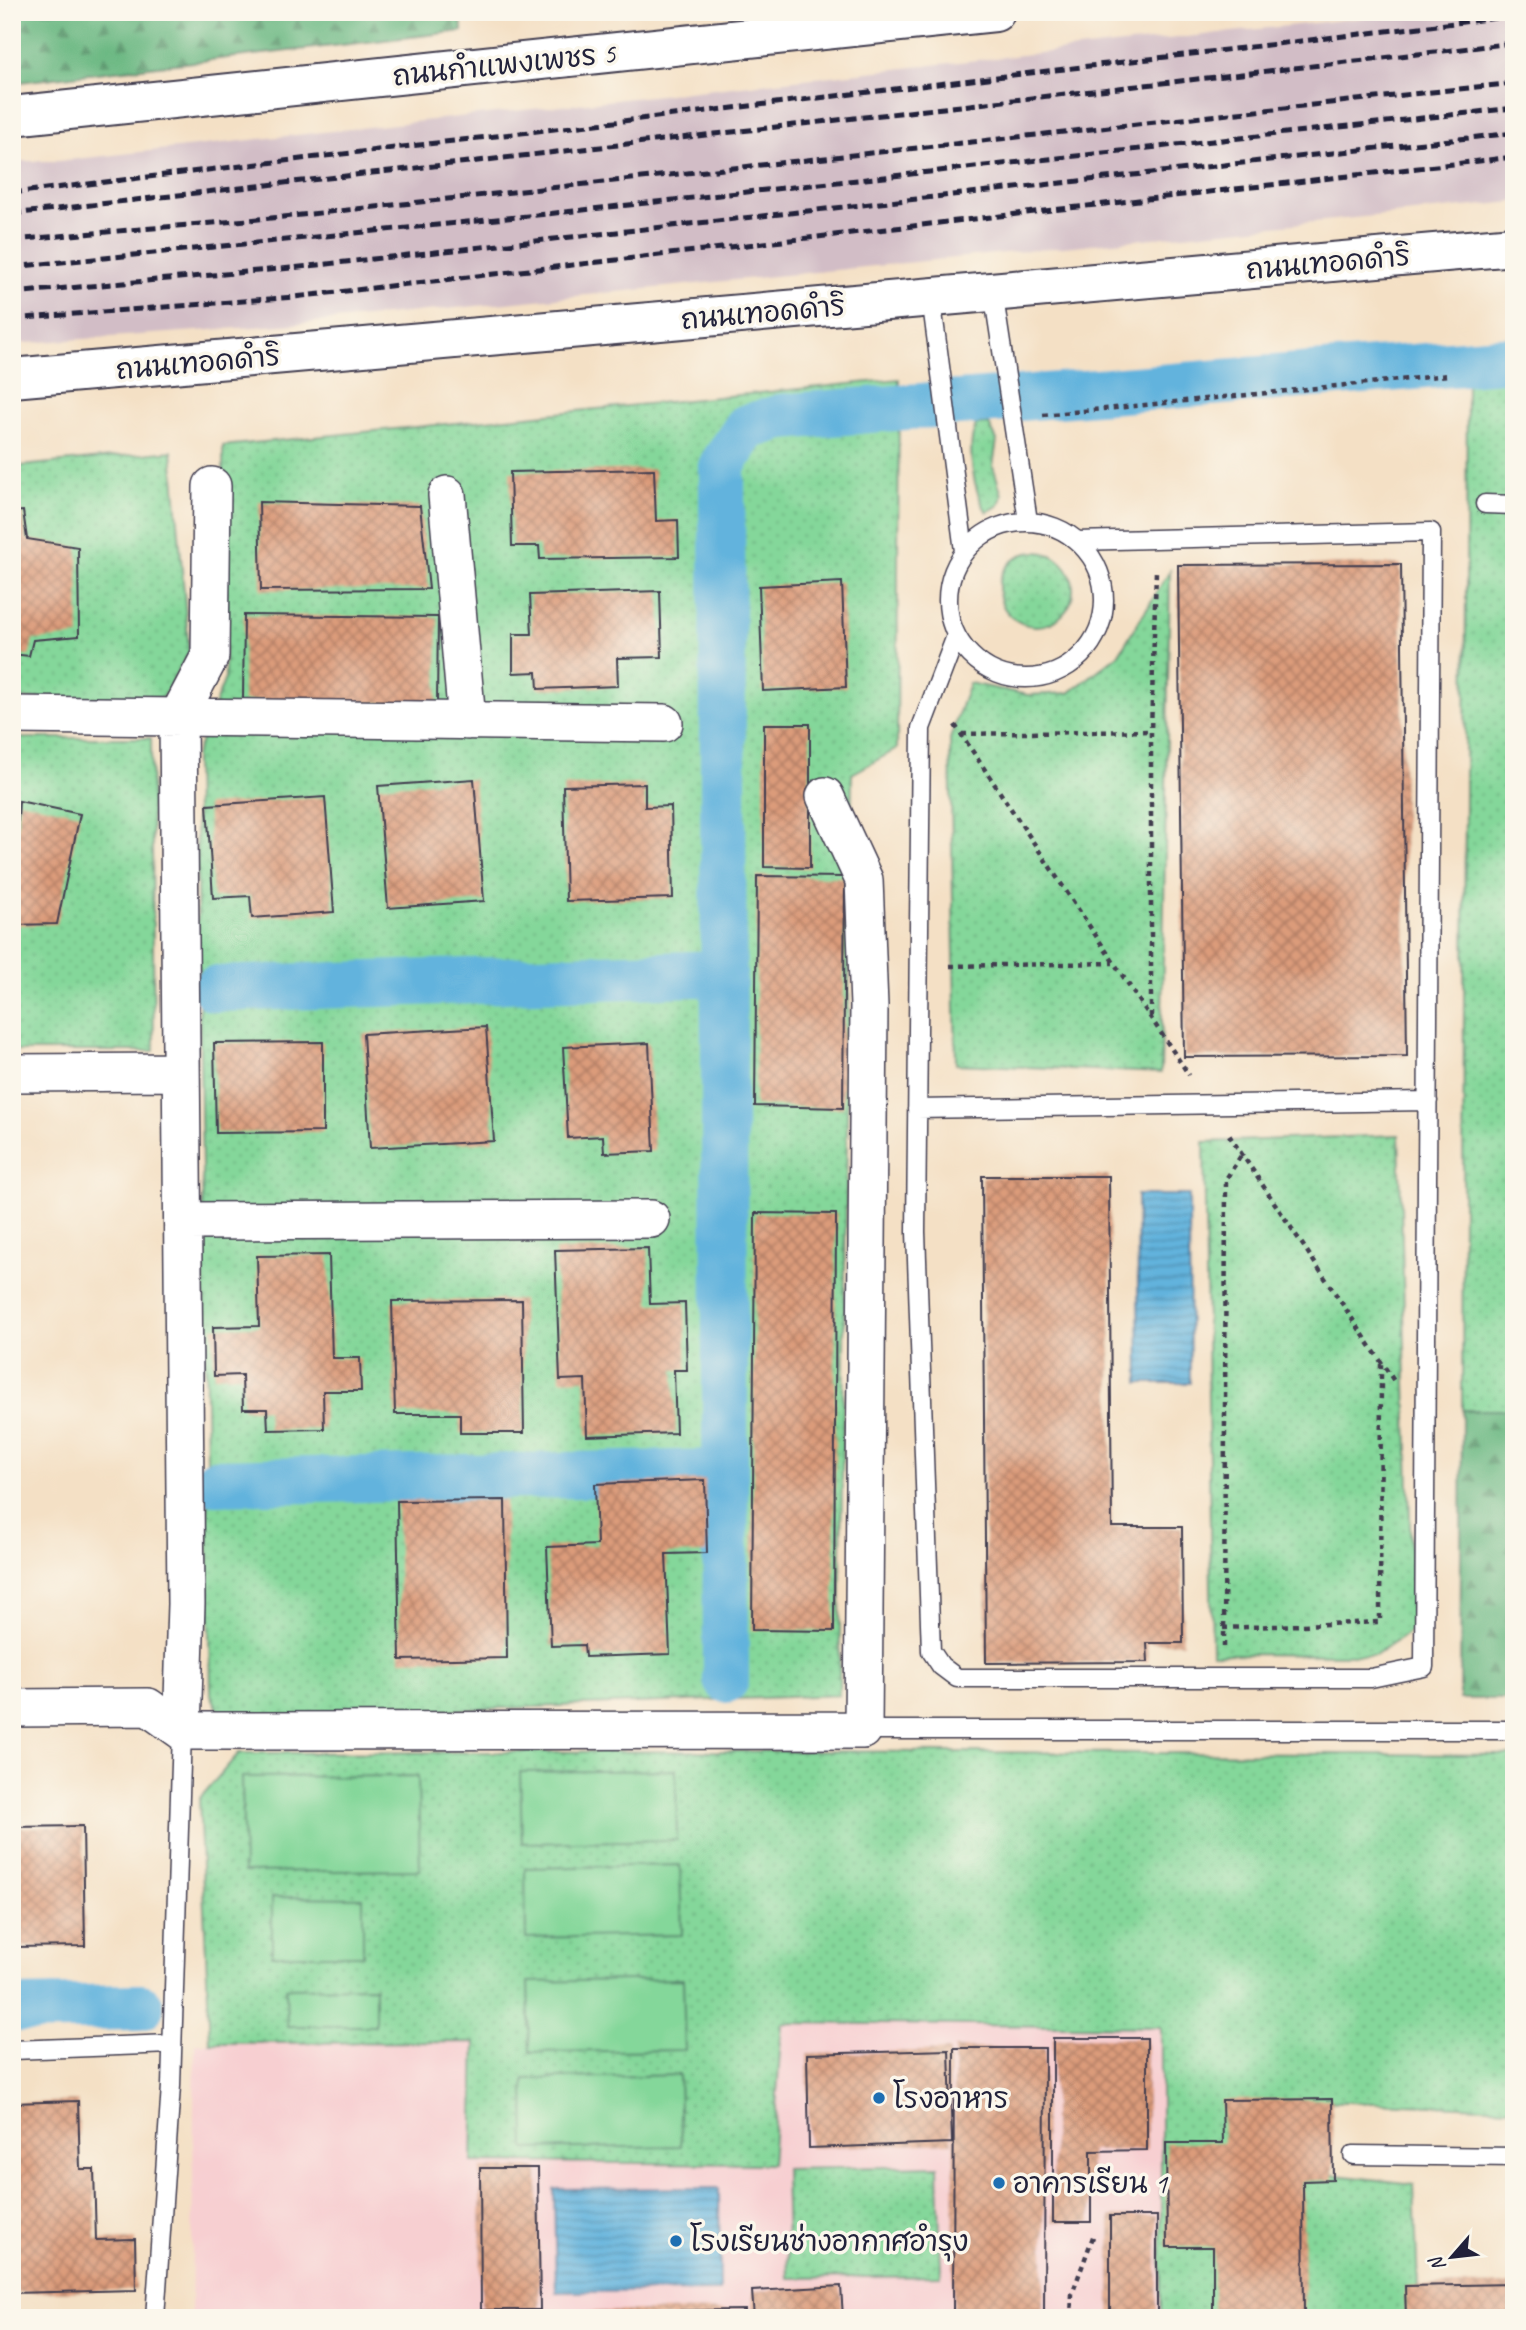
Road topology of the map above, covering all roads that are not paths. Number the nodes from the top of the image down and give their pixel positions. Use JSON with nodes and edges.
{"nodes":[{"id":1,"x":995,"y":12,"type":"edge"},
{"id":2,"x":12,"y":116,"type":"edge"},
{"id":3,"x":1514,"y":246,"type":"edge"},
{"id":4,"x":993,"y":291,"type":"junction"},
{"id":5,"x":931,"y":297,"type":"junction"},
{"id":6,"x":12,"y":378,"type":"edge"},
{"id":7,"x":212,"y":486,"type":"dead end"},
{"id":8,"x":447,"y":495,"type":"dead end"},
{"id":9,"x":1485,"y":505,"type":"dead end"},
{"id":10,"x":1514,"y":505,"type":"edge"},
{"id":11,"x":1028,"y":521,"type":"junction"},
{"id":12,"x":1077,"y":541,"type":"junction"},
{"id":13,"x":964,"y":551,"type":"junction"},
{"id":14,"x":956,"y":636,"type":"junction"},
{"id":15,"x":12,"y":715,"type":"edge"},
{"id":16,"x":178,"y":718,"type":"junction"},
{"id":17,"x":467,"y":721,"type":"junction"},
{"id":18,"x":664,"y":723,"type":"dead end"},
{"id":19,"x":825,"y":796,"type":"dead end"},
{"id":20,"x":181,"y":1072,"type":"junction"},
{"id":21,"x":12,"y":1073,"type":"edge"},
{"id":22,"x":1428,"y":1101,"type":"junction"},
{"id":23,"x":917,"y":1109,"type":"junction"},
{"id":24,"x":651,"y":1219,"type":"dead end"},
{"id":25,"x":183,"y":1221,"type":"junction"},
{"id":26,"x":12,"y":1708,"type":"edge"},
{"id":27,"x":863,"y":1730,"type":"junction"},
{"id":28,"x":1514,"y":1730,"type":"edge"},
{"id":29,"x":182,"y":1731,"type":"junction"},
{"id":30,"x":172,"y":2044,"type":"junction"},
{"id":31,"x":12,"y":2050,"type":"edge"},
{"id":32,"x":1353,"y":2155,"type":"dead end"},
{"id":33,"x":1514,"y":2157,"type":"edge"},
{"id":34,"x":155,"y":2318,"type":"edge"}],
"edges":[{"from":1,"to":2,"type":"street","name":"ถนนกำแพงเพชร 5"},
{"from":3,"to":4,"type":"street","name":"ถนนเทอดดำริ"},
{"from":4,"to":5,"type":"street","name":"ถนนเทอดดำริ"},
{"from":4,"to":11,"type":"lane"},
{"from":5,"to":6,"type":"street","name":"ถนนเทอดดำริ"},
{"from":5,"to":13,"type":"lane"},
{"from":7,"to":16,"type":"street"},
{"from":8,"to":17,"type":"street"},
{"from":9,"to":10,"type":"lane"},
{"from":11,"to":12,"type":"lane"},
{"from":11,"to":13,"type":"lane"},
{"from":12,"to":14,"type":"lane"},
{"from":12,"to":22,"type":"lane"},
{"from":13,"to":14,"type":"lane"},
{"from":14,"to":23,"type":"lane"},
{"from":15,"to":16,"type":"street"},
{"from":16,"to":17,"type":"street"},
{"from":16,"to":20,"type":"street"},
{"from":17,"to":18,"type":"street"},
{"from":19,"to":27,"type":"street"},
{"from":20,"to":21,"type":"street"},
{"from":20,"to":25,"type":"street"},
{"from":22,"to":23,"type":"lane"},
{"from":22,"to":23,"type":"lane"},
{"from":24,"to":25,"type":"street"},
{"from":25,"to":29,"type":"street"},
{"from":26,"to":29,"type":"street"},
{"from":27,"to":28,"type":"lane"},
{"from":27,"to":29,"type":"street"},
{"from":29,"to":30,"type":"lane"},
{"from":30,"to":31,"type":"lane"},
{"from":30,"to":34,"type":"lane"},
{"from":32,"to":33,"type":"lane"}]}
